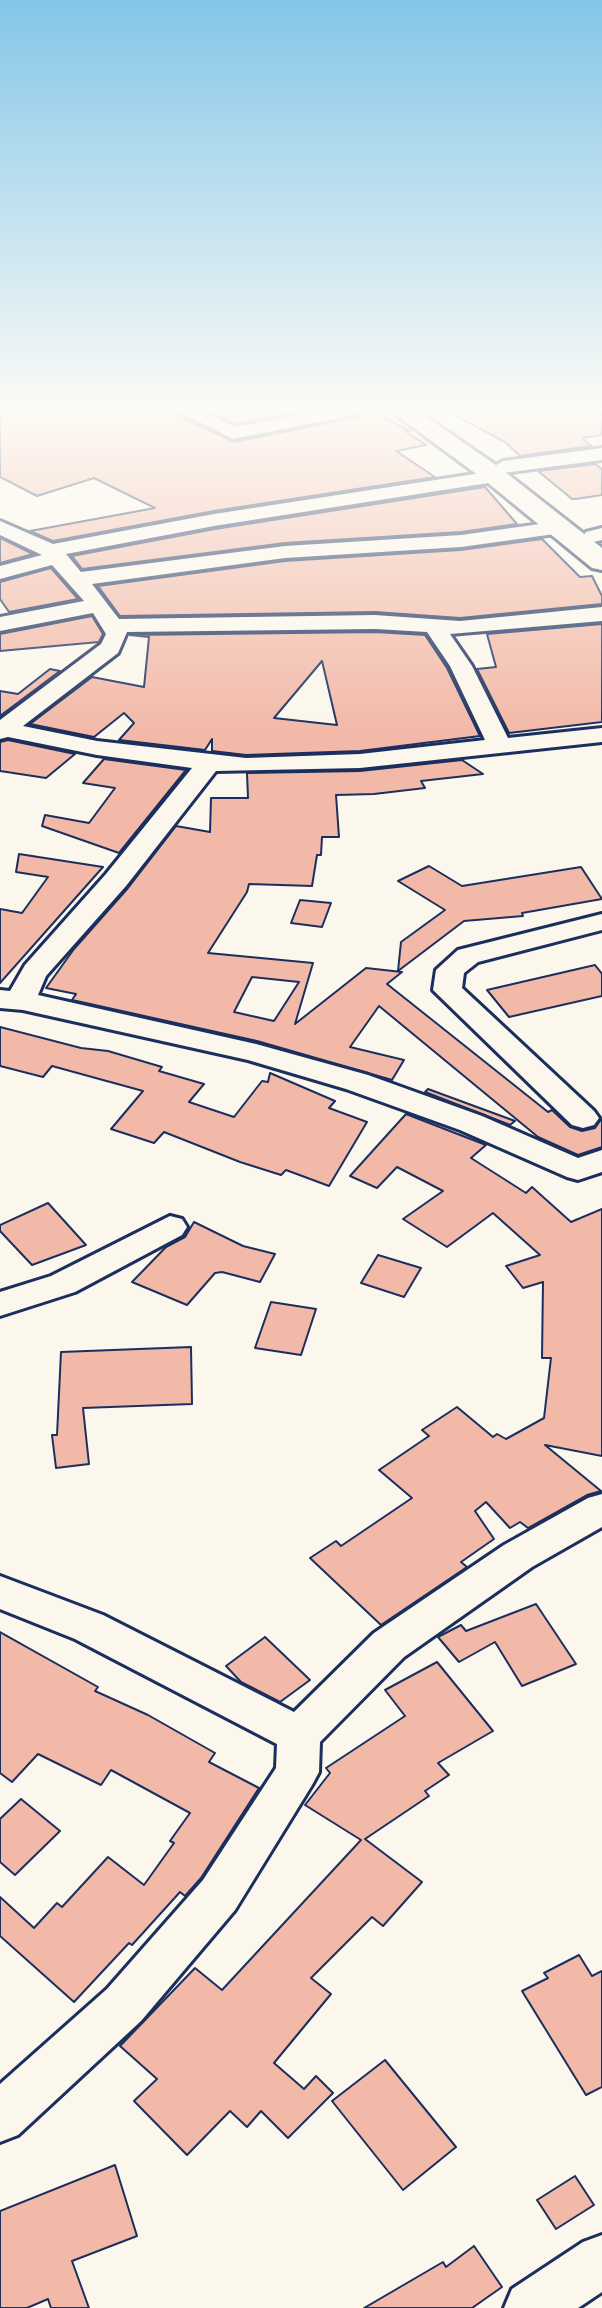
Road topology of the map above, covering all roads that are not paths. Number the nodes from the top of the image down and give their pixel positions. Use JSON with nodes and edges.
{"nodes":[{"id":1,"x":234,"y":517,"type":"edge"},
{"id":2,"x":550,"y":517,"type":"edge"},
{"id":3,"x":568,"y":517,"type":"edge"},
{"id":4,"x":0,"y":527,"type":"edge"},
{"id":5,"x":562,"y":527,"type":"junction"},
{"id":6,"x":599,"y":537,"type":"edge"},
{"id":7,"x":54,"y":554,"type":"junction"},
{"id":8,"x":602,"y":562,"type":"edge"},
{"id":9,"x":0,"y":573,"type":"edge"},
{"id":10,"x":78,"y":579,"type":"junction"},
{"id":11,"x":99,"y":605,"type":"junction"},
{"id":12,"x":602,"y":614,"type":"edge"},
{"id":13,"x":0,"y":624,"type":"edge"},
{"id":14,"x":114,"y":626,"type":"junction"},
{"id":15,"x":435,"y":628,"type":"junction"},
{"id":16,"x":2,"y":731,"type":"edge"},
{"id":17,"x":602,"y":735,"type":"edge"},
{"id":18,"x":499,"y":744,"type":"junction"},
{"id":19,"x":209,"y":763,"type":"junction"},
{"id":20,"x":602,"y":922,"type":"edge"},
{"id":21,"x":12,"y":1000,"type":"edge"},
{"id":22,"x":583,"y":1118,"type":"dead end"},
{"id":23,"x":594,"y":1171,"type":"edge"},
{"id":24,"x":170,"y":1227,"type":"dead end"},
{"id":25,"x":0,"y":1304,"type":"edge"},
{"id":26,"x":602,"y":1509,"type":"edge"},
{"id":27,"x":0,"y":1592,"type":"edge"},
{"id":28,"x":299,"y":1735,"type":"junction"},
{"id":29,"x":0,"y":2117,"type":"edge"},
{"id":30,"x":602,"y":2261,"type":"edge"},
{"id":31,"x":531,"y":2308,"type":"edge"}],
"edges":[{"from":1,"to":7,"type":"street"},
{"from":2,"to":5,"type":"main road"},
{"from":3,"to":6,"type":"main road"},
{"from":4,"to":7,"type":"street"},
{"from":5,"to":8,"type":"main road"},
{"from":5,"to":10,"type":"street"},
{"from":7,"to":9,"type":"street"},
{"from":7,"to":10,"type":"street"},
{"from":10,"to":11,"type":"street"},
{"from":11,"to":13,"type":"street"},
{"from":11,"to":14,"type":"street"},
{"from":12,"to":15,"type":"street"},
{"from":14,"to":15,"type":"street"},
{"from":14,"to":16,"type":"street"},
{"from":15,"to":18,"type":"street"},
{"from":16,"to":19,"type":"street"},
{"from":17,"to":18,"type":"street"},
{"from":18,"to":19,"type":"street"},
{"from":19,"to":21,"type":"street"},
{"from":20,"to":22,"type":"street"},
{"from":21,"to":23,"type":"street"},
{"from":24,"to":25,"type":"street"},
{"from":26,"to":28,"type":"street"},
{"from":27,"to":28,"type":"street"},
{"from":28,"to":29,"type":"street"},
{"from":30,"to":31,"type":"street"}]}
